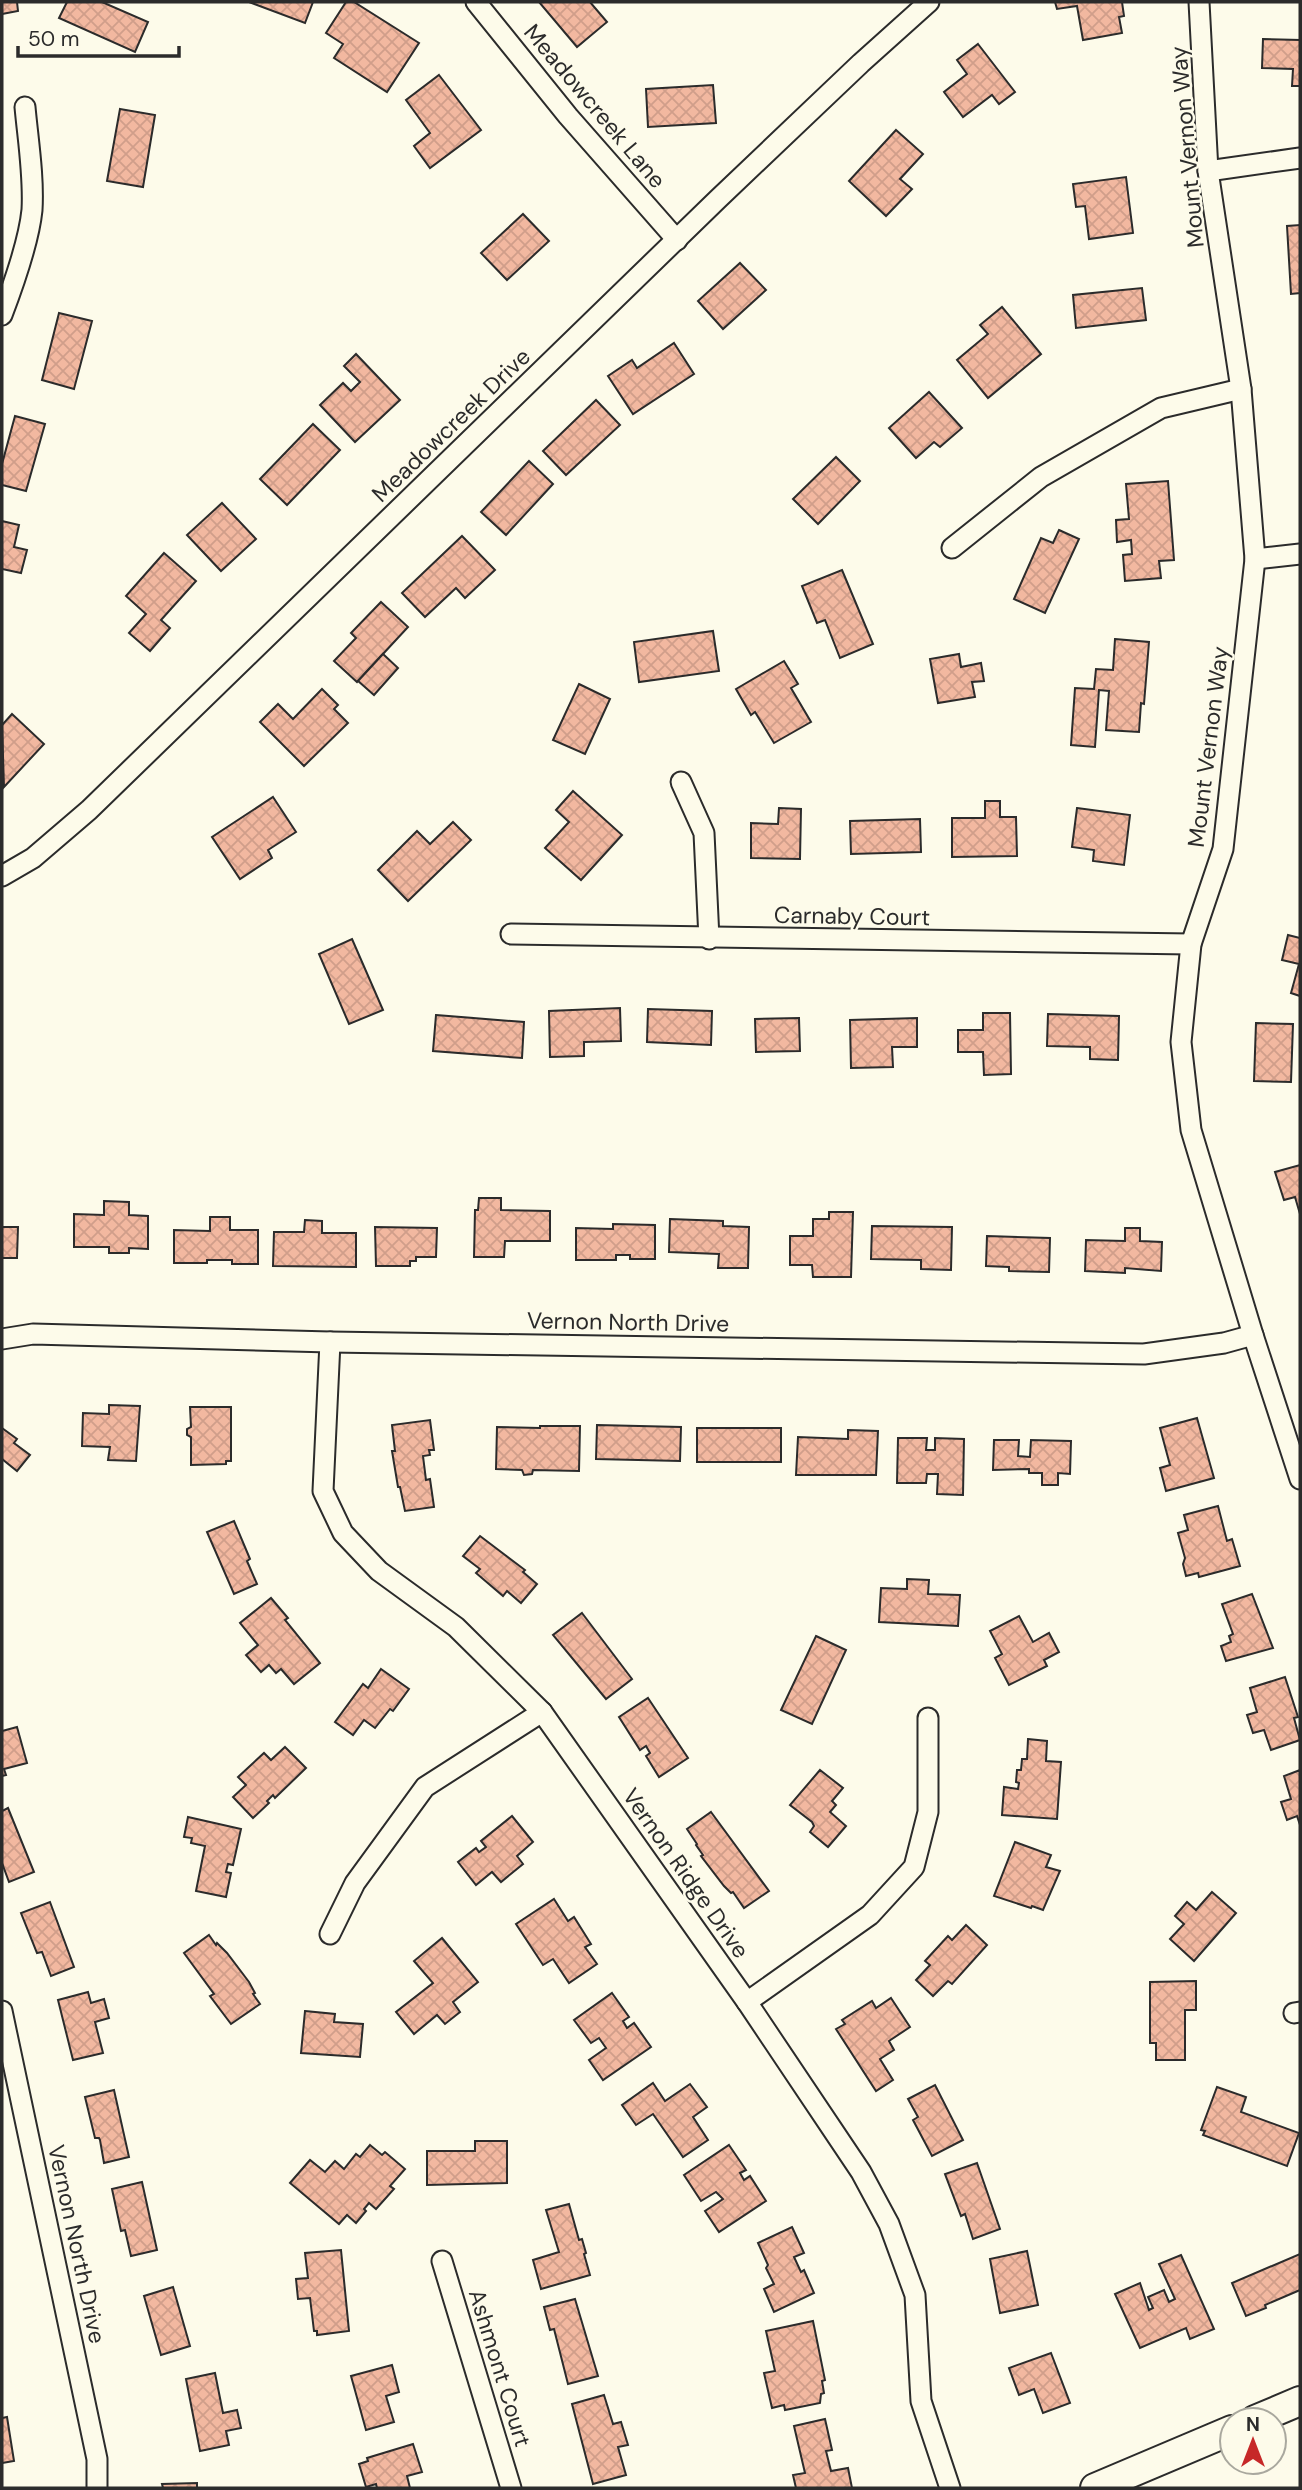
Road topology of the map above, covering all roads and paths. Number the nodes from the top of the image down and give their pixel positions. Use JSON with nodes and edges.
{"nodes":[{"id":1,"x":476,"y":2,"type":"edge"},
{"id":2,"x":929,"y":2,"type":"edge"},
{"id":3,"x":1199,"y":2,"type":"edge"},
{"id":4,"x":25,"y":107,"type":"dead end"},
{"id":5,"x":1300,"y":158,"type":"edge"},
{"id":6,"x":1208,"y":171,"type":"junction"},
{"id":7,"x":677,"y":240,"type":"junction"},
{"id":8,"x":2,"y":315,"type":"edge"},
{"id":9,"x":1241,"y":389,"type":"junction"},
{"id":10,"x":952,"y":548,"type":"dead end"},
{"id":11,"x":1300,"y":554,"type":"edge"},
{"id":12,"x":1255,"y":559,"type":"junction"},
{"id":13,"x":681,"y":782,"type":"dead end"},
{"id":14,"x":2,"y":876,"type":"edge"},
{"id":15,"x":511,"y":934,"type":"dead end"},
{"id":16,"x":709,"y":939,"type":"junction"},
{"id":17,"x":1191,"y":944,"type":"junction"},
{"id":18,"x":1253,"y":1335,"type":"junction"},
{"id":19,"x":2,"y":1339,"type":"edge"},
{"id":20,"x":330,"y":1342,"type":"junction"},
{"id":21,"x":1300,"y":1479,"type":"edge"},
{"id":22,"x":542,"y":1712,"type":"junction"},
{"id":23,"x":928,"y":1718,"type":"dead end"},
{"id":24,"x":330,"y":1934,"type":"dead end"},
{"id":25,"x":747,"y":2002,"type":"junction"},
{"id":26,"x":2,"y":2013,"type":"edge"},
{"id":27,"x":442,"y":2261,"type":"dead end"},
{"id":28,"x":1218,"y":2436,"type":"edge"},
{"id":29,"x":97,"y":2488,"type":"edge"},
{"id":30,"x":511,"y":2488,"type":"edge"},
{"id":31,"x":950,"y":2488,"type":"edge"},
{"id":32,"x":1095,"y":2488,"type":"edge"}],
"edges":[{"from":1,"to":7,"type":"street","name":"Meadowcreek Lane"},
{"from":2,"to":7,"type":"street","name":"Meadowcreek Drive"},
{"from":3,"to":6,"type":"street","name":"Mount Vernon Way"},
{"from":4,"to":8,"type":"street"},
{"from":5,"to":6,"type":"street"},
{"from":6,"to":9,"type":"street","name":"Mount Vernon Way"},
{"from":7,"to":14,"type":"street","name":"Meadowcreek Drive"},
{"from":9,"to":10,"type":"street"},
{"from":9,"to":12,"type":"street","name":"Mount Vernon Way"},
{"from":11,"to":12,"type":"street"},
{"from":12,"to":17,"type":"street","name":"Mount Vernon Way"},
{"from":13,"to":16,"type":"street"},
{"from":15,"to":16,"type":"street","name":"Carnaby Court"},
{"from":16,"to":17,"type":"street","name":"Carnaby Court"},
{"from":17,"to":18,"type":"street","name":"Mount Vernon Way"},
{"from":18,"to":20,"type":"street","name":"Vernon North Drive"},
{"from":18,"to":21,"type":"street","name":"Mount Vernon Way"},
{"from":19,"to":20,"type":"street","name":"Vernon North Drive"},
{"from":20,"to":22,"type":"street","name":"Vernon Ridge Drive"},
{"from":22,"to":24,"type":"street"},
{"from":22,"to":25,"type":"street","name":"Vernon Ridge Drive"},
{"from":23,"to":25,"type":"street"},
{"from":25,"to":31,"type":"street","name":"Vernon Ridge Drive"},
{"from":26,"to":29,"type":"street","name":"Vernon North Drive"},
{"from":27,"to":30,"type":"street","name":"Ashmont Court"},
{"from":28,"to":32,"type":"main road"}]}
